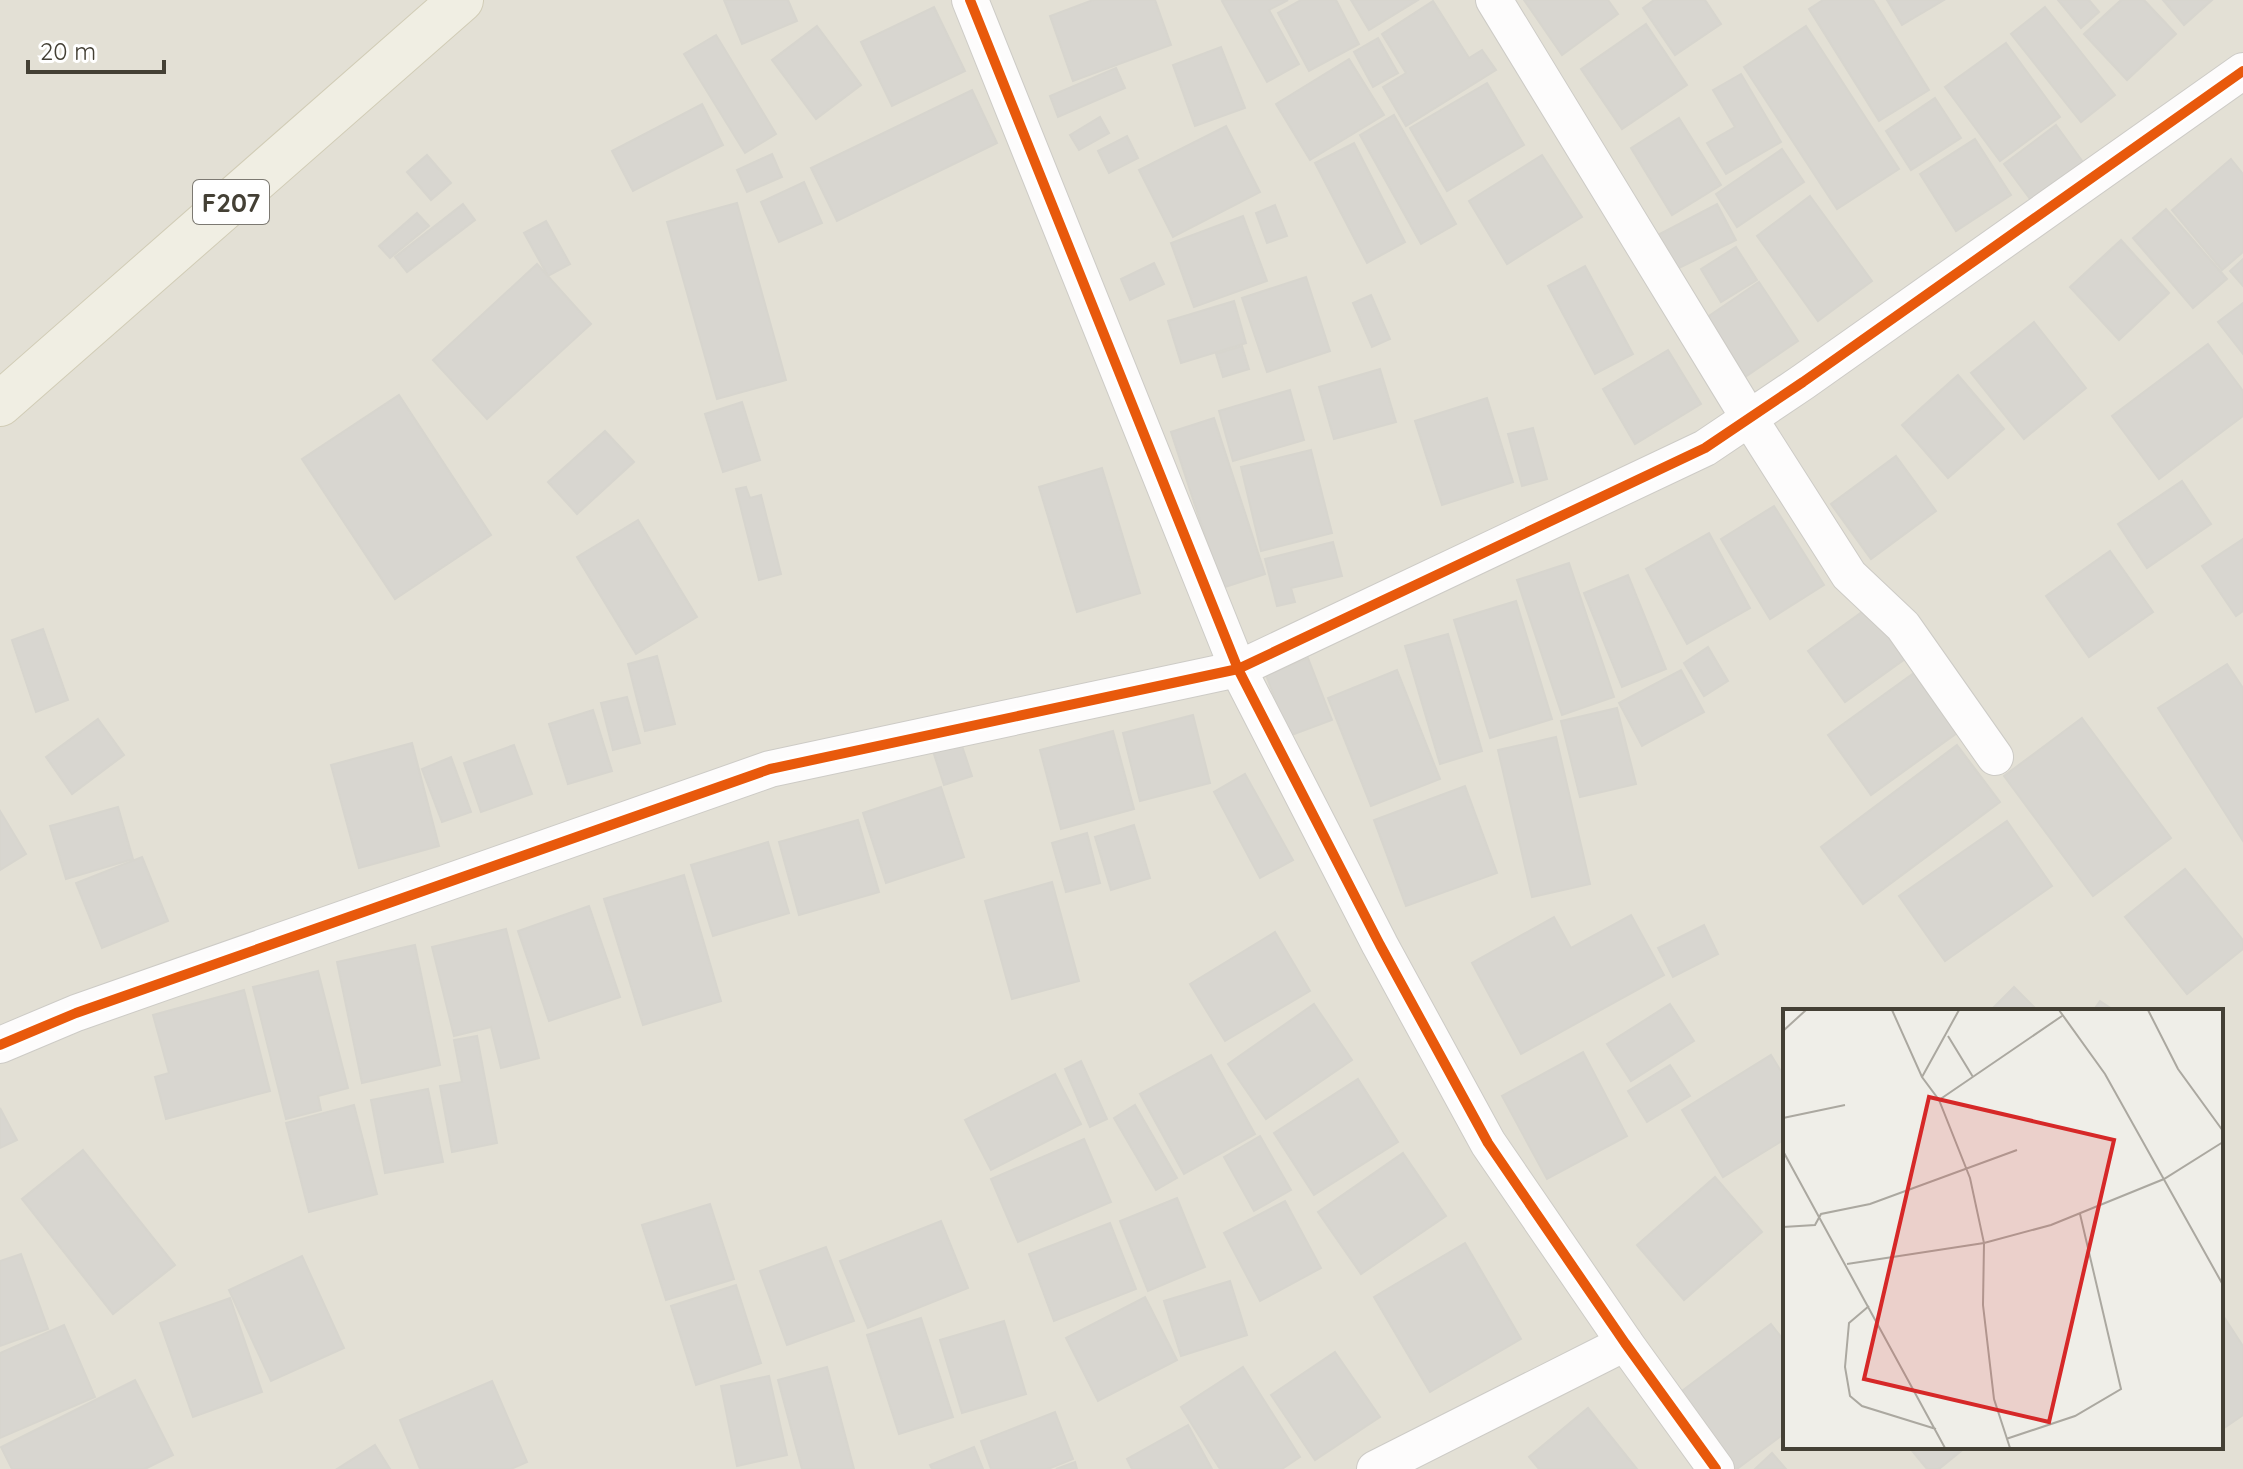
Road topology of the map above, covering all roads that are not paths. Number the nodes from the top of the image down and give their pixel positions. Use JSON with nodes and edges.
{"nodes":[{"id":1,"x":461,"y":0,"type":"edge"},
{"id":2,"x":970,"y":0,"type":"edge"},
{"id":3,"x":1494,"y":0,"type":"edge"},
{"id":4,"x":2242,"y":75,"type":"edge"},
{"id":5,"x":0,"y":404,"type":"edge"},
{"id":6,"x":1749,"y":418,"type":"junction"},
{"id":7,"x":1238,"y":669,"type":"junction"},
{"id":8,"x":1995,"y":757,"type":"dead end"},
{"id":9,"x":0,"y":1045,"type":"edge"},
{"id":10,"x":1625,"y":1343,"type":"junction"},
{"id":11,"x":1375,"y":1469,"type":"edge"},
{"id":12,"x":1716,"y":1469,"type":"edge"}],
"edges":[{"from":1,"to":5,"type":"main road","number":"F207"},
{"from":2,"to":7,"type":"street"},
{"from":3,"to":6,"type":"street"},
{"from":4,"to":6,"type":"street"},
{"from":6,"to":7,"type":"street"},
{"from":6,"to":8,"type":"street"},
{"from":7,"to":9,"type":"street"},
{"from":7,"to":10,"type":"street"},
{"from":10,"to":11,"type":"street"},
{"from":10,"to":12,"type":"street"}]}
